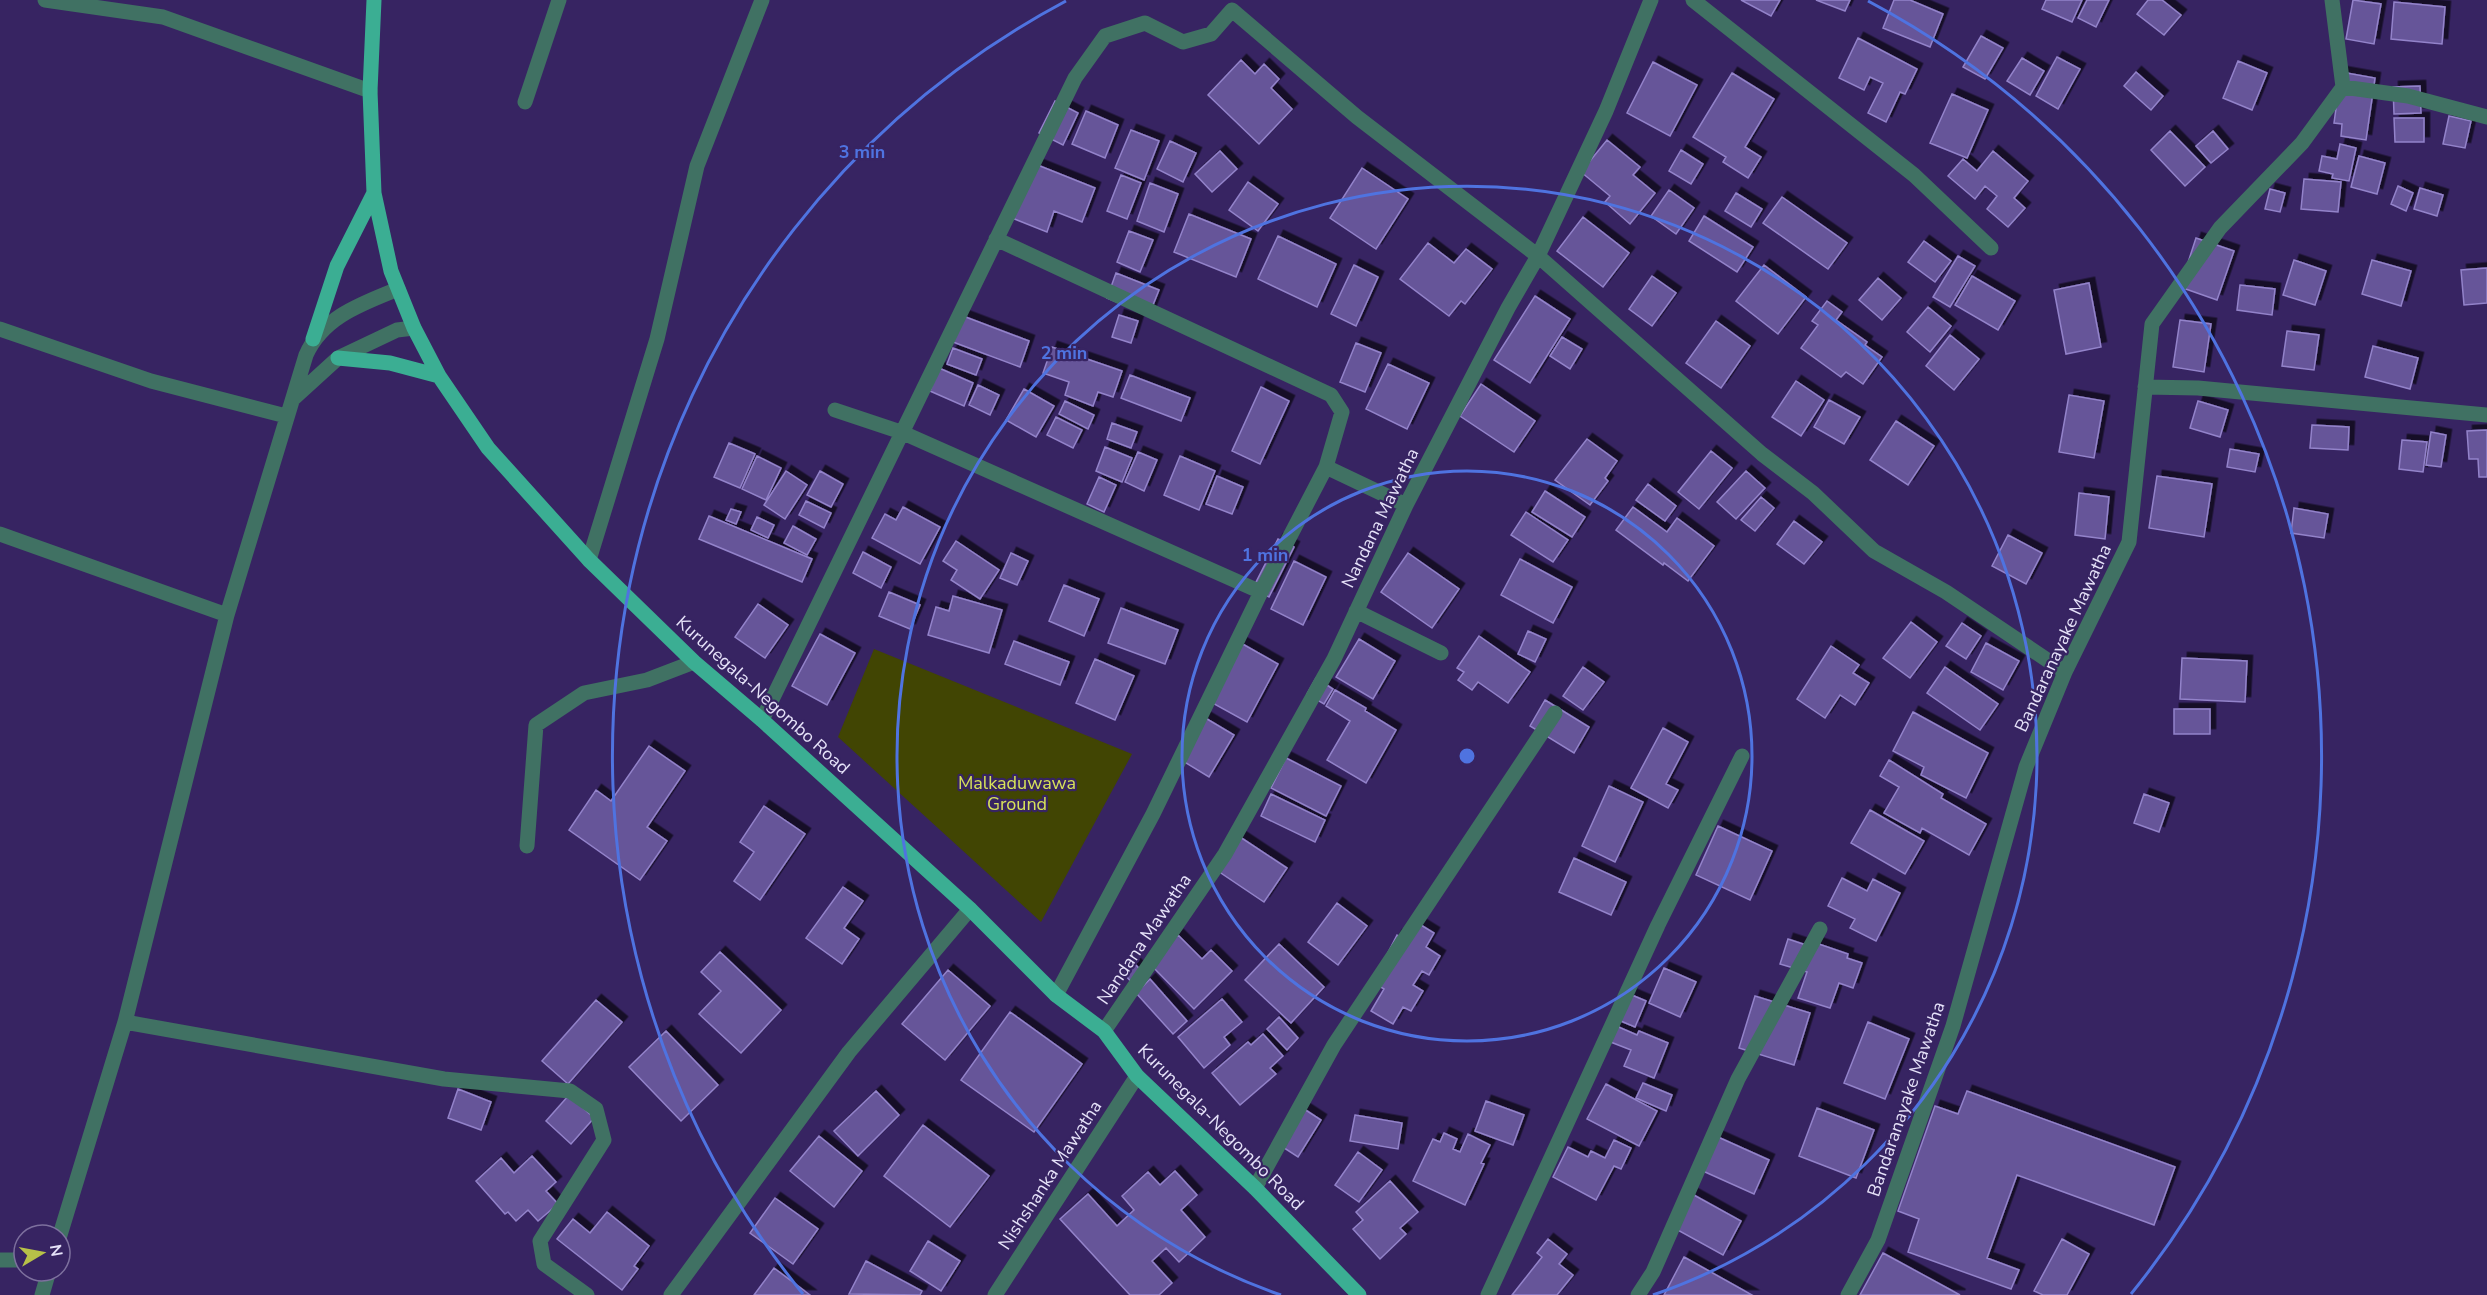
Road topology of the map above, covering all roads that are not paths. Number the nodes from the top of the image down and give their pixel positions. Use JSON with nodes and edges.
{"nodes":[{"id":1,"x":45,"y":0,"type":"edge"},
{"id":2,"x":374,"y":0,"type":"edge"},
{"id":3,"x":559,"y":0,"type":"edge"},
{"id":4,"x":762,"y":0,"type":"edge"},
{"id":5,"x":1651,"y":0,"type":"edge"},
{"id":6,"x":1693,"y":0,"type":"edge"},
{"id":7,"x":2332,"y":0,"type":"edge"},
{"id":8,"x":1235,"y":5,"type":"edge"},
{"id":9,"x":2343,"y":87,"type":"junction"},
{"id":10,"x":370,"y":91,"type":"junction"},
{"id":11,"x":525,"y":102,"type":"dead end"},
{"id":12,"x":2487,"y":117,"type":"edge"},
{"id":13,"x":374,"y":193,"type":"junction"},
{"id":14,"x":996,"y":239,"type":"junction"},
{"id":15,"x":1991,"y":248,"type":"dead end"},
{"id":16,"x":1538,"y":256,"type":"junction"},
{"id":17,"x":398,"y":290,"type":"junction"},
{"id":18,"x":414,"y":328,"type":"junction"},
{"id":19,"x":0,"y":329,"type":"edge"},
{"id":20,"x":313,"y":339,"type":"junction"},
{"id":21,"x":338,"y":358,"type":"junction"},
{"id":22,"x":439,"y":376,"type":"junction"},
{"id":23,"x":2145,"y":387,"type":"junction"},
{"id":24,"x":293,"y":399,"type":"junction"},
{"id":25,"x":835,"y":410,"type":"dead end"},
{"id":26,"x":2487,"y":415,"type":"edge"},
{"id":27,"x":286,"y":416,"type":"junction"},
{"id":28,"x":901,"y":432,"type":"junction"},
{"id":29,"x":1326,"y":467,"type":"junction"},
{"id":30,"x":1406,"y":505,"type":"junction"},
{"id":31,"x":0,"y":534,"type":"edge"},
{"id":32,"x":589,"y":560,"type":"junction"},
{"id":33,"x":1261,"y":592,"type":"junction"},
{"id":34,"x":1356,"y":611,"type":"junction"},
{"id":35,"x":227,"y":615,"type":"junction"},
{"id":36,"x":1441,"y":653,"type":"dead end"},
{"id":37,"x":694,"y":662,"type":"junction"},
{"id":38,"x":2065,"y":672,"type":"junction"},
{"id":39,"x":1555,"y":714,"type":"dead end"},
{"id":40,"x":762,"y":720,"type":"junction"},
{"id":41,"x":1742,"y":756,"type":"dead end"},
{"id":42,"x":527,"y":846,"type":"dead end"},
{"id":43,"x":970,"y":909,"type":"junction"},
{"id":44,"x":1820,"y":929,"type":"dead end"},
{"id":45,"x":1056,"y":995,"type":"junction"},
{"id":46,"x":125,"y":1022,"type":"junction"},
{"id":47,"x":1104,"y":1031,"type":"junction"},
{"id":48,"x":1137,"y":1076,"type":"junction"},
{"id":49,"x":1255,"y":1188,"type":"junction"},
{"id":50,"x":64,"y":1223,"type":"edge"},
{"id":51,"x":587,"y":1295,"type":"edge"},
{"id":52,"x":670,"y":1295,"type":"edge"},
{"id":53,"x":995,"y":1295,"type":"edge"},
{"id":54,"x":1359,"y":1295,"type":"edge"},
{"id":55,"x":1488,"y":1295,"type":"edge"},
{"id":56,"x":1638,"y":1295,"type":"edge"},
{"id":57,"x":1848,"y":1295,"type":"edge"}],
"edges":[{"from":1,"to":10,"type":"street"},
{"from":2,"to":10,"type":"main road","name":"Kurunegala-Negombo Road"},
{"from":3,"to":11,"type":"street"},
{"from":4,"to":32,"type":"street"},
{"from":5,"to":16,"type":"street","name":"Nandana Mawatha"},
{"from":6,"to":15,"type":"street"},
{"from":7,"to":9,"type":"street"},
{"from":8,"to":14,"type":"street"},
{"from":8,"to":16,"type":"street"},
{"from":9,"to":12,"type":"street"},
{"from":9,"to":23,"type":"street","name":"Bandaranayake Mawatha"},
{"from":10,"to":13,"type":"main road","name":"Kurunegala-Negombo Road"},
{"from":13,"to":17,"type":"main road","name":"Kurunegala-Negombo Road"},
{"from":13,"to":20,"type":"main road"},
{"from":14,"to":28,"type":"street"},
{"from":14,"to":29,"type":"street"},
{"from":16,"to":30,"type":"street","name":"Nandana Mawatha"},
{"from":16,"to":38,"type":"street"},
{"from":17,"to":18,"type":"main road","name":"Kurunegala-Negombo Road"},
{"from":17,"to":20,"type":"street"},
{"from":18,"to":21,"type":"street"},
{"from":18,"to":22,"type":"main road","name":"Kurunegala-Negombo Road"},
{"from":19,"to":27,"type":"street"},
{"from":20,"to":24,"type":"street"},
{"from":21,"to":22,"type":"main road"},
{"from":21,"to":24,"type":"street"},
{"from":22,"to":32,"type":"main road","name":"Kurunegala-Negombo Road"},
{"from":23,"to":26,"type":"street"},
{"from":23,"to":38,"type":"street","name":"Bandaranayake Mawatha"},
{"from":24,"to":27,"type":"street"},
{"from":25,"to":28,"type":"street"},
{"from":27,"to":35,"type":"street"},
{"from":28,"to":33,"type":"street"},
{"from":28,"to":40,"type":"street"},
{"from":29,"to":30,"type":"street"},
{"from":29,"to":33,"type":"street"},
{"from":30,"to":34,"type":"street","name":"Nandana Mawatha"},
{"from":31,"to":35,"type":"street"},
{"from":32,"to":37,"type":"main road","name":"Kurunegala-Negombo Road"},
{"from":33,"to":45,"type":"street"},
{"from":34,"to":36,"type":"street"},
{"from":34,"to":47,"type":"street","name":"Nandana Mawatha"},
{"from":35,"to":46,"type":"street"},
{"from":37,"to":40,"type":"main road","name":"Kurunegala-Negombo Road"},
{"from":37,"to":42,"type":"street"},
{"from":38,"to":57,"type":"street","name":"Bandaranayake Mawatha"},
{"from":39,"to":49,"type":"street"},
{"from":40,"to":43,"type":"main road","name":"Kurunegala-Negombo Road"},
{"from":41,"to":55,"type":"street"},
{"from":43,"to":45,"type":"main road","name":"Kurunegala-Negombo Road"},
{"from":43,"to":52,"type":"street"},
{"from":44,"to":56,"type":"street"},
{"from":45,"to":47,"type":"main road","name":"Kurunegala-Negombo Road"},
{"from":46,"to":50,"type":"street"},
{"from":46,"to":51,"type":"street"},
{"from":47,"to":48,"type":"main road","name":"Kurunegala-Negombo Road"},
{"from":48,"to":49,"type":"main road","name":"Kurunegala-Negombo Road"},
{"from":48,"to":53,"type":"street","name":"Nishshanka Mawatha"},
{"from":49,"to":54,"type":"main road","name":"Kurunegala-Negombo Road"}]}
